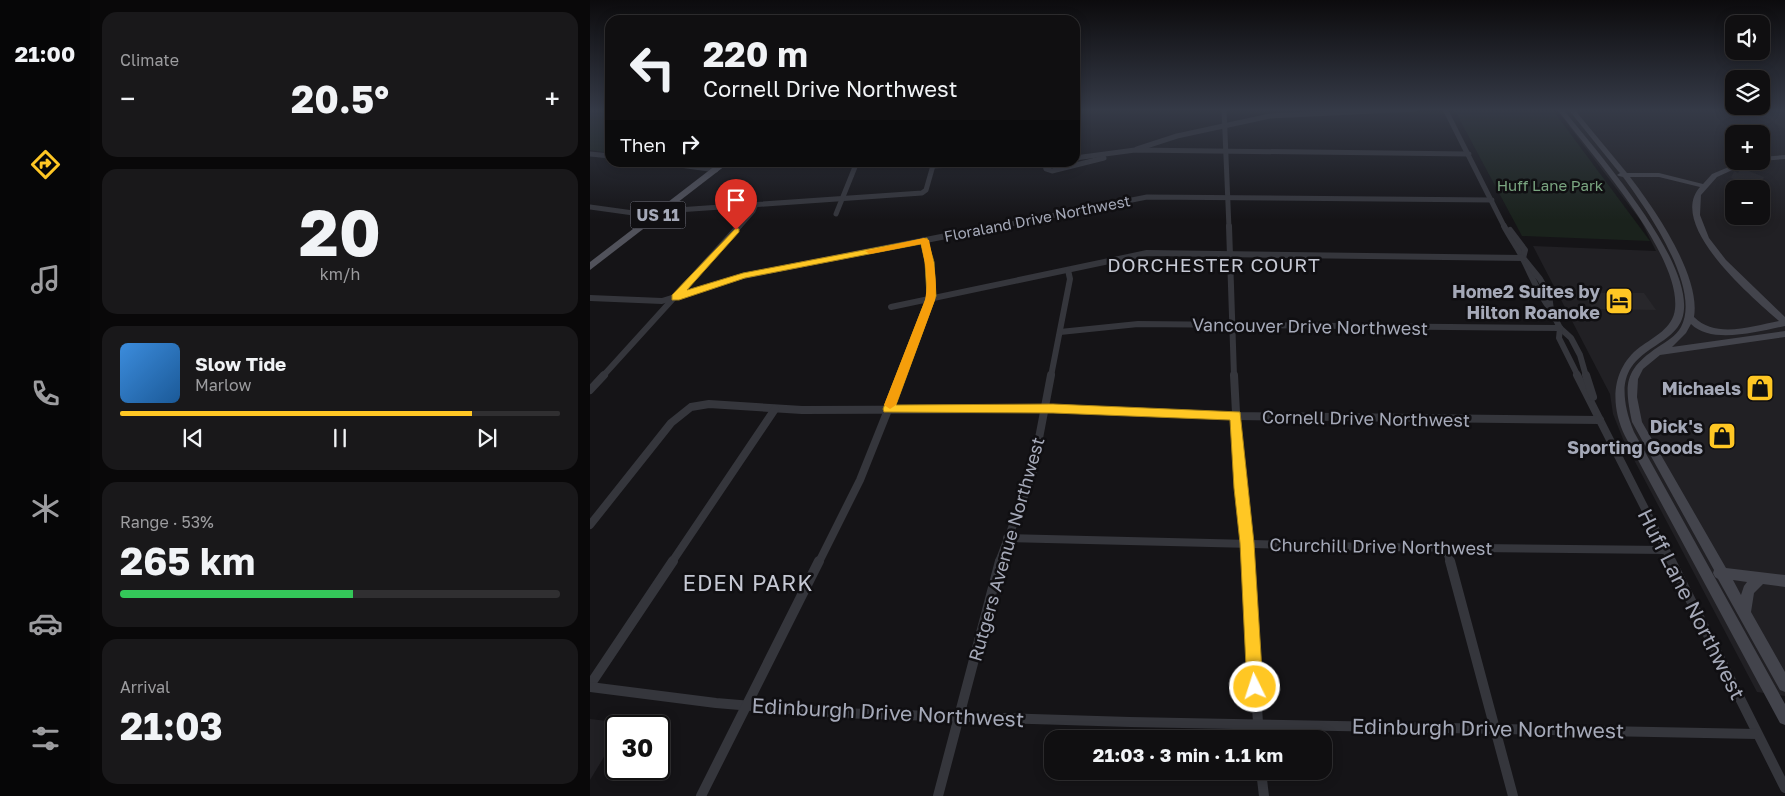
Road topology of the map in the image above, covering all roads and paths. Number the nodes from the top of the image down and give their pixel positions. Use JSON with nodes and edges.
{"nodes":[{"id":1,"x":1145,"y":146,"type":"edge"},
{"id":2,"x":1226,"y":146,"type":"edge"},
{"id":3,"x":1465,"y":146,"type":"edge"},
{"id":4,"x":1589,"y":146,"type":"edge"},
{"id":5,"x":1601,"y":146,"type":"edge"},
{"id":6,"x":1131,"y":151,"type":"junction"},
{"id":7,"x":1226,"y":152,"type":"junction"},
{"id":8,"x":590,"y":154,"type":"edge"},
{"id":9,"x":1469,"y":154,"type":"junction"},
{"id":10,"x":605,"y":156,"type":"edge"},
{"id":11,"x":1080,"y":157,"type":"edge"},
{"id":12,"x":1785,"y":157,"type":"edge"},
{"id":13,"x":1770,"y":158,"type":"edge"},
{"id":14,"x":1080,"y":164,"type":"edge"},
{"id":15,"x":694,"y":167,"type":"edge"},
{"id":16,"x":720,"y":167,"type":"edge"},
{"id":17,"x":854,"y":167,"type":"edge"},
{"id":18,"x":932,"y":167,"type":"edge"},
{"id":19,"x":1045,"y":167,"type":"edge"},
{"id":20,"x":1068,"y":167,"type":"edge"},
{"id":21,"x":716,"y":170,"type":"junction"},
{"id":22,"x":1725,"y":170,"type":"edge"},
{"id":23,"x":1611,"y":175,"type":"junction"},
{"id":24,"x":1626,"y":176,"type":"junction"},
{"id":25,"x":1682,"y":180,"type":"junction"},
{"id":26,"x":1709,"y":180,"type":"junction"},
{"id":27,"x":1701,"y":191,"type":"junction"},
{"id":28,"x":1227,"y":197,"type":"junction"},
{"id":29,"x":843,"y":198,"type":"junction"},
{"id":30,"x":1492,"y":200,"type":"junction"},
{"id":31,"x":756,"y":204,"type":"junction"},
{"id":32,"x":590,"y":207,"type":"edge"},
{"id":33,"x":659,"y":214,"type":"junction"},
{"id":34,"x":836,"y":214,"type":"dead end"},
{"id":35,"x":1650,"y":228,"type":"junction"},
{"id":36,"x":924,"y":240,"type":"junction"},
{"id":37,"x":1230,"y":254,"type":"junction"},
{"id":38,"x":1523,"y":258,"type":"junction"},
{"id":39,"x":1678,"y":264,"type":"junction"},
{"id":40,"x":590,"y":267,"type":"edge"},
{"id":41,"x":1068,"y":270,"type":"junction"},
{"id":42,"x":590,"y":298,"type":"edge"},
{"id":43,"x":675,"y":298,"type":"junction"},
{"id":44,"x":930,"y":300,"type":"junction"},
{"id":45,"x":891,"y":307,"type":"dead end"},
{"id":46,"x":1690,"y":318,"type":"junction"},
{"id":47,"x":1785,"y":322,"type":"edge"},
{"id":48,"x":1232,"y":325,"type":"junction"},
{"id":49,"x":1560,"y":328,"type":"junction"},
{"id":50,"x":1060,"y":332,"type":"junction"},
{"id":51,"x":1785,"y":334,"type":"edge"},
{"id":52,"x":1655,"y":353,"type":"junction"},
{"id":53,"x":590,"y":390,"type":"edge"},
{"id":54,"x":775,"y":409,"type":"junction"},
{"id":55,"x":888,"y":409,"type":"junction"},
{"id":56,"x":1046,"y":410,"type":"junction"},
{"id":57,"x":1236,"y":416,"type":"junction"},
{"id":58,"x":1600,"y":420,"type":"junction"},
{"id":59,"x":590,"y":525,"type":"edge"},
{"id":60,"x":1007,"y":538,"type":"junction"},
{"id":61,"x":1247,"y":543,"type":"junction"},
{"id":62,"x":1446,"y":548,"type":"junction"},
{"id":63,"x":1665,"y":550,"type":"junction"},
{"id":64,"x":1706,"y":572,"type":"junction"},
{"id":65,"x":1723,"y":574,"type":"junction"},
{"id":66,"x":1761,"y":578,"type":"junction"},
{"id":67,"x":1785,"y":581,"type":"edge"},
{"id":68,"x":1745,"y":613,"type":"junction"},
{"id":69,"x":1785,"y":685,"type":"edge"},
{"id":70,"x":590,"y":686,"type":"edge"},
{"id":71,"x":747,"y":706,"type":"junction"},
{"id":72,"x":959,"y":716,"type":"junction"},
{"id":73,"x":1785,"y":718,"type":"edge"},
{"id":74,"x":1257,"y":723,"type":"junction"},
{"id":75,"x":1493,"y":728,"type":"junction"},
{"id":76,"x":1258,"y":730,"type":"edge"},
{"id":77,"x":1757,"y":734,"type":"junction"},
{"id":78,"x":1263,"y":780,"type":"edge"},
{"id":79,"x":1785,"y":788,"type":"edge"},
{"id":80,"x":701,"y":796,"type":"edge"},
{"id":81,"x":938,"y":796,"type":"edge"},
{"id":82,"x":1264,"y":796,"type":"edge"},
{"id":83,"x":1513,"y":796,"type":"edge"}],
"edges":[{"from":1,"to":6,"type":"street"},
{"from":2,"to":7,"type":"street"},
{"from":3,"to":9,"type":"street","name":"Huff Lane Northwest"},
{"from":4,"to":23,"type":"main road"},
{"from":5,"to":24,"type":"main road"},
{"from":6,"to":7,"type":"street"},
{"from":6,"to":11,"type":"street"},
{"from":6,"to":14,"type":"street"},
{"from":7,"to":9,"type":"street"},
{"from":7,"to":28,"type":"street"},
{"from":8,"to":10,"type":"street"},
{"from":9,"to":30,"type":"street","name":"Huff Lane Northwest"},
{"from":12,"to":13,"type":"main road"},
{"from":15,"to":21,"type":"street"},
{"from":16,"to":21,"type":"main road","number":"US 11"},
{"from":17,"to":29,"type":"street"},
{"from":18,"to":29,"type":"street"},
{"from":19,"to":20,"type":"street"},
{"from":21,"to":33,"type":"main road","number":"US 11"},
{"from":22,"to":26,"type":"main road"},
{"from":23,"to":24,"type":"main road"},
{"from":23,"to":35,"type":"main road"},
{"from":24,"to":25,"type":"main road"},
{"from":24,"to":27,"type":"main road"},
{"from":24,"to":39,"type":"main road"},
{"from":25,"to":26,"type":"main road"},
{"from":25,"to":27,"type":"main road"},
{"from":26,"to":27,"type":"main road"},
{"from":27,"to":47,"type":"main road"},
{"from":28,"to":30,"type":"street","name":"Floraland Drive Northwest"},
{"from":28,"to":36,"type":"street","name":"Floraland Drive Northwest"},
{"from":28,"to":37,"type":"street"},
{"from":29,"to":31,"type":"street"},
{"from":29,"to":34,"type":"street"},
{"from":30,"to":38,"type":"street","name":"Huff Lane Northwest"},
{"from":31,"to":33,"type":"street"},
{"from":31,"to":43,"type":"street"},
{"from":32,"to":33,"type":"street"},
{"from":33,"to":40,"type":"main road","number":"US 11"},
{"from":35,"to":39,"type":"main road"},
{"from":35,"to":64,"type":"main road"},
{"from":36,"to":43,"type":"street","name":"Floraland Drive Northwest"},
{"from":36,"to":44,"type":"street"},
{"from":37,"to":38,"type":"street"},
{"from":37,"to":41,"type":"street"},
{"from":37,"to":48,"type":"street"},
{"from":38,"to":49,"type":"street","name":"Huff Lane Northwest"},
{"from":39,"to":46,"type":"main road"},
{"from":41,"to":44,"type":"street"},
{"from":41,"to":50,"type":"street","name":"Rutgers Avenue Northwest"},
{"from":42,"to":43,"type":"street","name":"Floraland Drive Northwest"},
{"from":43,"to":53,"type":"street"},
{"from":44,"to":45,"type":"street"},
{"from":44,"to":55,"type":"street"},
{"from":46,"to":47,"type":"main road"},
{"from":46,"to":52,"type":"main road"},
{"from":48,"to":49,"type":"street","name":"Vancouver Drive Northwest"},
{"from":48,"to":50,"type":"street","name":"Vancouver Drive Northwest"},
{"from":48,"to":57,"type":"street"},
{"from":49,"to":58,"type":"street","name":"Huff Lane Northwest"},
{"from":50,"to":56,"type":"street","name":"Rutgers Avenue Northwest"},
{"from":51,"to":52,"type":"main road"},
{"from":52,"to":65,"type":"main road"},
{"from":54,"to":55,"type":"street","name":"Cornell Drive Northwest"},
{"from":54,"to":59,"type":"street","name":"Cornell Drive Northwest"},
{"from":54,"to":70,"type":"street"},
{"from":55,"to":56,"type":"street","name":"Cornell Drive Northwest"},
{"from":55,"to":71,"type":"street"},
{"from":56,"to":57,"type":"street","name":"Cornell Drive Northwest"},
{"from":56,"to":60,"type":"street","name":"Rutgers Avenue Northwest"},
{"from":57,"to":58,"type":"street","name":"Cornell Drive Northwest"},
{"from":57,"to":61,"type":"street"},
{"from":58,"to":63,"type":"street","name":"Huff Lane Northwest"},
{"from":60,"to":61,"type":"street","name":"Churchill Drive Northwest"},
{"from":60,"to":72,"type":"street","name":"Rutgers Avenue Northwest"},
{"from":61,"to":62,"type":"street","name":"Churchill Drive Northwest"},
{"from":61,"to":74,"type":"street"},
{"from":62,"to":63,"type":"street","name":"Churchill Drive Northwest"},
{"from":62,"to":75,"type":"street"},
{"from":63,"to":77,"type":"street","name":"Huff Lane Northwest"},
{"from":64,"to":65,"type":"main road"},
{"from":64,"to":73,"type":"main road"},
{"from":65,"to":66,"type":"main road"},
{"from":65,"to":68,"type":"main road"},
{"from":66,"to":67,"type":"main road"},
{"from":66,"to":68,"type":"main road"},
{"from":68,"to":69,"type":"main road"},
{"from":70,"to":71,"type":"street","name":"Edinburgh Drive Northwest"},
{"from":71,"to":72,"type":"street","name":"Edinburgh Drive Northwest"},
{"from":71,"to":80,"type":"street"},
{"from":72,"to":74,"type":"street","name":"Edinburgh Drive Northwest"},
{"from":72,"to":81,"type":"street","name":"Rutgers Avenue Northwest"},
{"from":74,"to":75,"type":"street","name":"Edinburgh Drive Northwest"},
{"from":74,"to":76,"type":"street"},
{"from":75,"to":77,"type":"street","name":"Edinburgh Drive Northwest"},
{"from":75,"to":83,"type":"street"},
{"from":77,"to":79,"type":"street","name":"Huff Lane Northwest"},
{"from":78,"to":82,"type":"street"}]}
